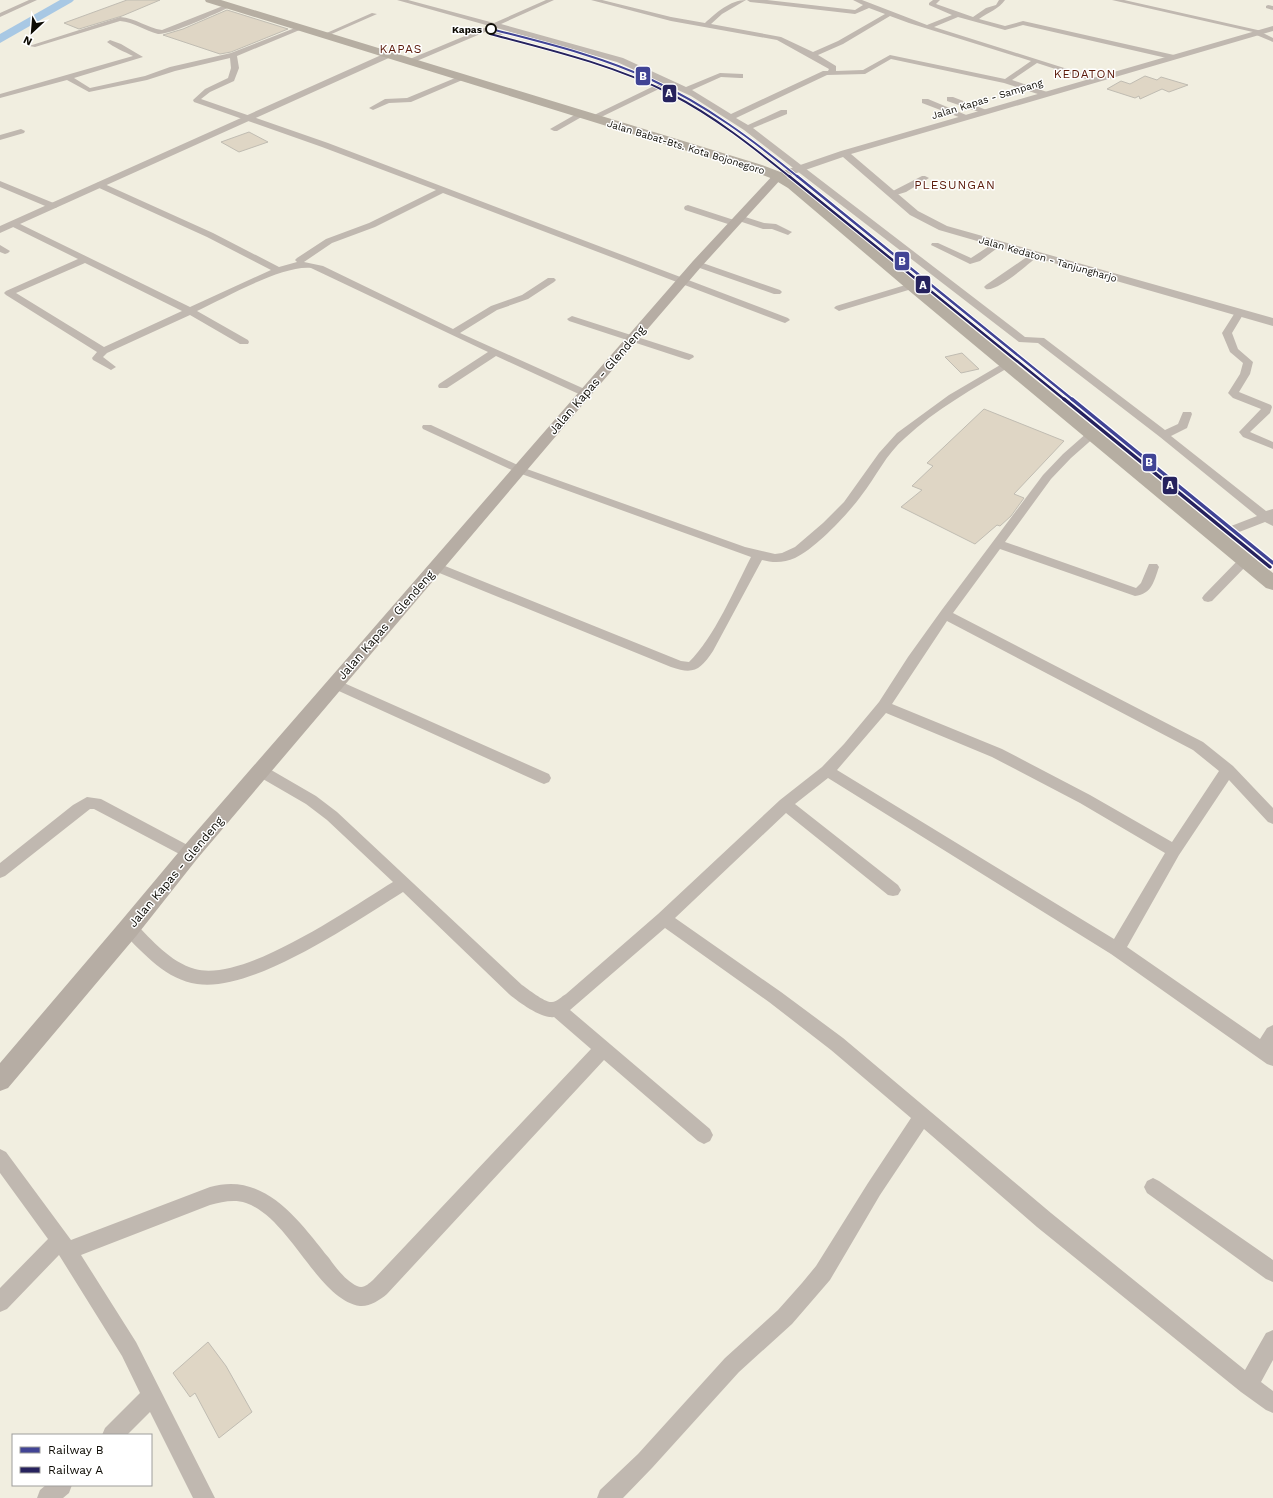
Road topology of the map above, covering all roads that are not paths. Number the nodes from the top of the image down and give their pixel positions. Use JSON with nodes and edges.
{"nodes":[{"id":1,"x":34,"y":0,"type":"edge"},
{"id":2,"x":210,"y":0,"type":"edge"},
{"id":3,"x":402,"y":0,"type":"edge"},
{"id":4,"x":551,"y":0,"type":"edge"},
{"id":5,"x":594,"y":0,"type":"edge"},
{"id":6,"x":744,"y":0,"type":"edge"},
{"id":7,"x":750,"y":0,"type":"edge"},
{"id":8,"x":857,"y":0,"type":"edge"},
{"id":9,"x":937,"y":0,"type":"edge"},
{"id":10,"x":1002,"y":0,"type":"edge"},
{"id":11,"x":1115,"y":0,"type":"edge"},
{"id":12,"x":228,"y":6,"type":"junction"},
{"id":13,"x":867,"y":6,"type":"junction"},
{"id":14,"x":374,"y":14,"type":"dead end"},
{"id":15,"x":888,"y":14,"type":"junction"},
{"id":16,"x":0,"y":15,"type":"edge"},
{"id":17,"x":958,"y":15,"type":"junction"},
{"id":18,"x":974,"y":19,"type":"junction"},
{"id":19,"x":494,"y":25,"type":"junction"},
{"id":20,"x":705,"y":26,"type":"junction"},
{"id":21,"x":928,"y":27,"type":"junction"},
{"id":22,"x":300,"y":28,"type":"junction"},
{"id":23,"x":1273,"y":28,"type":"edge"},
{"id":24,"x":1258,"y":32,"type":"junction"},
{"id":25,"x":324,"y":35,"type":"junction"},
{"id":26,"x":1273,"y":40,"type":"edge"},
{"id":27,"x":110,"y":42,"type":"dead end"},
{"id":28,"x":32,"y":46,"type":"dead end"},
{"id":29,"x":542,"y":46,"type":"dead end"},
{"id":30,"x":233,"y":55,"type":"junction"},
{"id":31,"x":388,"y":55,"type":"junction"},
{"id":32,"x":812,"y":55,"type":"junction"},
{"id":33,"x":1171,"y":57,"type":"junction"},
{"id":34,"x":409,"y":61,"type":"junction"},
{"id":35,"x":1036,"y":61,"type":"junction"},
{"id":36,"x":705,"y":71,"type":"dead end"},
{"id":37,"x":832,"y":71,"type":"junction"},
{"id":38,"x":448,"y":73,"type":"junction"},
{"id":39,"x":720,"y":75,"type":"junction"},
{"id":40,"x":740,"y":76,"type":"dead end"},
{"id":41,"x":68,"y":78,"type":"junction"},
{"id":42,"x":463,"y":78,"type":"junction"},
{"id":43,"x":434,"y":79,"type":"dead end"},
{"id":44,"x":1094,"y":79,"type":"junction"},
{"id":45,"x":1006,"y":81,"type":"junction"},
{"id":46,"x":659,"y":87,"type":"dead end"},
{"id":47,"x":686,"y":90,"type":"junction"},
{"id":48,"x":1044,"y":94,"type":"junction"},
{"id":49,"x":0,"y":96,"type":"edge"},
{"id":50,"x":950,"y":98,"type":"dead end"},
{"id":51,"x":925,"y":102,"type":"dead end"},
{"id":52,"x":373,"y":108,"type":"dead end"},
{"id":53,"x":985,"y":111,"type":"junction"},
{"id":54,"x":784,"y":112,"type":"dead end"},
{"id":55,"x":587,"y":116,"type":"junction"},
{"id":56,"x":732,"y":117,"type":"junction"},
{"id":57,"x":967,"y":117,"type":"junction"},
{"id":58,"x":251,"y":118,"type":"junction"},
{"id":59,"x":747,"y":128,"type":"junction"},
{"id":60,"x":554,"y":129,"type":"dead end"},
{"id":61,"x":21,"y":131,"type":"dead end"},
{"id":62,"x":0,"y":138,"type":"edge"},
{"id":63,"x":844,"y":153,"type":"junction"},
{"id":64,"x":798,"y":167,"type":"junction"},
{"id":65,"x":778,"y":176,"type":"junction"},
{"id":66,"x":925,"y":178,"type":"dead end"},
{"id":67,"x":0,"y":184,"type":"edge"},
{"id":68,"x":100,"y":185,"type":"junction"},
{"id":69,"x":442,"y":190,"type":"junction"},
{"id":70,"x":892,"y":193,"type":"junction"},
{"id":71,"x":53,"y":206,"type":"junction"},
{"id":72,"x":688,"y":208,"type":"dead end"},
{"id":73,"x":737,"y":220,"type":"junction"},
{"id":74,"x":14,"y":224,"type":"junction"},
{"id":75,"x":0,"y":230,"type":"edge"},
{"id":76,"x":788,"y":232,"type":"dead end"},
{"id":77,"x":997,"y":244,"type":"junction"},
{"id":78,"x":935,"y":246,"type":"dead end"},
{"id":79,"x":1034,"y":255,"type":"junction"},
{"id":80,"x":85,"y":259,"type":"junction"},
{"id":81,"x":300,"y":260,"type":"junction"},
{"id":82,"x":697,"y":264,"type":"junction"},
{"id":83,"x":312,"y":265,"type":"junction"},
{"id":84,"x":282,"y":268,"type":"junction"},
{"id":85,"x":550,"y":280,"type":"dead end"},
{"id":86,"x":683,"y":281,"type":"junction"},
{"id":87,"x":912,"y":286,"type":"junction"},
{"id":88,"x":990,"y":287,"type":"dead end"},
{"id":89,"x":777,"y":292,"type":"dead end"},
{"id":90,"x":4,"y":295,"type":"edge"},
{"id":91,"x":839,"y":308,"type":"dead end"},
{"id":92,"x":190,"y":311,"type":"junction"},
{"id":93,"x":1239,"y":313,"type":"junction"},
{"id":94,"x":572,"y":319,"type":"dead end"},
{"id":95,"x":785,"y":320,"type":"dead end"},
{"id":96,"x":1273,"y":322,"type":"edge"},
{"id":97,"x":453,"y":333,"type":"junction"},
{"id":98,"x":633,"y":338,"type":"junction"},
{"id":99,"x":244,"y":342,"type":"dead end"},
{"id":100,"x":103,"y":351,"type":"junction"},
{"id":101,"x":495,"y":352,"type":"junction"},
{"id":102,"x":690,"y":357,"type":"dead end"},
{"id":103,"x":1007,"y":364,"type":"junction"},
{"id":104,"x":111,"y":367,"type":"dead end"},
{"id":105,"x":443,"y":386,"type":"dead end"},
{"id":106,"x":586,"y":392,"type":"junction"},
{"id":107,"x":1187,"y":414,"type":"dead end"},
{"id":108,"x":427,"y":427,"type":"dead end"},
{"id":109,"x":1092,"y":434,"type":"junction"},
{"id":110,"x":1164,"y":435,"type":"junction"},
{"id":111,"x":1273,"y":446,"type":"edge"},
{"id":112,"x":520,"y":470,"type":"junction"},
{"id":113,"x":1271,"y":517,"type":"edge"},
{"id":114,"x":1217,"y":536,"type":"junction"},
{"id":115,"x":998,"y":544,"type":"junction"},
{"id":116,"x":758,"y":556,"type":"junction"},
{"id":117,"x":1245,"y":560,"type":"junction"},
{"id":118,"x":436,"y":567,"type":"junction"},
{"id":119,"x":1153,"y":567,"type":"dead end"},
{"id":120,"x":1273,"y":583,"type":"edge"},
{"id":121,"x":1208,"y":598,"type":"dead end"},
{"id":122,"x":945,"y":614,"type":"junction"},
{"id":123,"x":335,"y":684,"type":"junction"},
{"id":124,"x":884,"y":706,"type":"junction"},
{"id":125,"x":1228,"y":770,"type":"junction"},
{"id":126,"x":261,"y":771,"type":"junction"},
{"id":127,"x":827,"y":771,"type":"junction"},
{"id":128,"x":544,"y":778,"type":"dead end"},
{"id":129,"x":785,"y":804,"type":"junction"},
{"id":130,"x":1273,"y":818,"type":"edge"},
{"id":131,"x":1174,"y":851,"type":"junction"},
{"id":132,"x":190,"y":853,"type":"junction"},
{"id":133,"x":0,"y":872,"type":"edge"},
{"id":134,"x":404,"y":883,"type":"junction"},
{"id":135,"x":892,"y":890,"type":"dead end"},
{"id":136,"x":664,"y":918,"type":"junction"},
{"id":137,"x":129,"y":928,"type":"junction"},
{"id":138,"x":1117,"y":949,"type":"junction"},
{"id":139,"x":557,"y":1009,"type":"junction"},
{"id":140,"x":1273,"y":1033,"type":"edge"},
{"id":141,"x":602,"y":1049,"type":"junction"},
{"id":142,"x":1267,"y":1054,"type":"edge"},
{"id":143,"x":0,"y":1080,"type":"edge"},
{"id":144,"x":922,"y":1116,"type":"junction"},
{"id":145,"x":704,"y":1135,"type":"dead end"},
{"id":146,"x":0,"y":1158,"type":"edge"},
{"id":147,"x":1153,"y":1187,"type":"dead end"},
{"id":148,"x":64,"y":1245,"type":"junction"},
{"id":149,"x":1273,"y":1272,"type":"edge"},
{"id":150,"x":0,"y":1302,"type":"edge"},
{"id":151,"x":1273,"y":1340,"type":"edge"},
{"id":152,"x":1248,"y":1385,"type":"junction"},
{"id":153,"x":153,"y":1395,"type":"junction"},
{"id":154,"x":1273,"y":1403,"type":"edge"},
{"id":155,"x":113,"y":1434,"type":"edge"},
{"id":156,"x":60,"y":1486,"type":"edge"},
{"id":157,"x":48,"y":1498,"type":"edge"},
{"id":158,"x":204,"y":1498,"type":"edge"},
{"id":159,"x":608,"y":1498,"type":"edge"}],
"edges":[{"from":1,"to":16,"type":"street"},
{"from":2,"to":12,"type":"highway","name":"Jalan Babat-Bts. Kota Bojonegoro"},
{"from":3,"to":19,"type":"street"},
{"from":4,"to":19,"type":"street"},
{"from":5,"to":20,"type":"street"},
{"from":6,"to":20,"type":"street"},
{"from":7,"to":13,"type":"street"},
{"from":8,"to":13,"type":"street"},
{"from":9,"to":17,"type":"street"},
{"from":10,"to":18,"type":"street"},
{"from":11,"to":24,"type":"street"},
{"from":12,"to":22,"type":"highway","name":"Jalan Babat-Bts. Kota Bojonegoro"},
{"from":12,"to":28,"type":"street"},
{"from":13,"to":15,"type":"street"},
{"from":14,"to":25,"type":"street"},
{"from":15,"to":21,"type":"street"},
{"from":15,"to":32,"type":"street"},
{"from":17,"to":18,"type":"street"},
{"from":17,"to":21,"type":"street"},
{"from":18,"to":33,"type":"street"},
{"from":19,"to":47,"type":"street"},
{"from":20,"to":32,"type":"street"},
{"from":21,"to":35,"type":"street"},
{"from":22,"to":25,"type":"highway","name":"Jalan Babat-Bts. Kota Bojonegoro"},
{"from":22,"to":30,"type":"street"},
{"from":23,"to":24,"type":"street","name":"Jalan Kapas - Sampang"},
{"from":24,"to":26,"type":"street"},
{"from":24,"to":33,"type":"street","name":"Jalan Kapas - Sampang"},
{"from":25,"to":31,"type":"highway","name":"Jalan Babat-Bts. Kota Bojonegoro"},
{"from":27,"to":41,"type":"street"},
{"from":29,"to":34,"type":"street"},
{"from":30,"to":41,"type":"street"},
{"from":30,"to":58,"type":"street"},
{"from":31,"to":34,"type":"highway","name":"Jalan Babat-Bts. Kota Bojonegoro"},
{"from":31,"to":58,"type":"street"},
{"from":32,"to":37,"type":"street"},
{"from":33,"to":44,"type":"street","name":"Jalan Kapas - Sampang"},
{"from":34,"to":38,"type":"highway","name":"Jalan Babat-Bts. Kota Bojonegoro"},
{"from":35,"to":44,"type":"street"},
{"from":35,"to":45,"type":"street"},
{"from":36,"to":39,"type":"street"},
{"from":37,"to":45,"type":"street"},
{"from":37,"to":56,"type":"street"},
{"from":38,"to":42,"type":"highway","name":"Jalan Babat-Bts. Kota Bojonegoro"},
{"from":38,"to":43,"type":"street"},
{"from":39,"to":40,"type":"street"},
{"from":39,"to":47,"type":"street"},
{"from":41,"to":49,"type":"street"},
{"from":42,"to":52,"type":"street"},
{"from":42,"to":55,"type":"highway","name":"Jalan Babat-Bts. Kota Bojonegoro"},
{"from":44,"to":48,"type":"street","name":"Jalan Kapas - Sampang"},
{"from":45,"to":48,"type":"street"},
{"from":46,"to":55,"type":"street"},
{"from":47,"to":56,"type":"street"},
{"from":48,"to":53,"type":"street","name":"Jalan Kapas - Sampang"},
{"from":50,"to":53,"type":"street"},
{"from":51,"to":57,"type":"street"},
{"from":53,"to":57,"type":"street","name":"Jalan Kapas - Sampang"},
{"from":54,"to":59,"type":"street"},
{"from":55,"to":60,"type":"street"},
{"from":55,"to":65,"type":"highway","name":"Jalan Babat-Bts. Kota Bojonegoro"},
{"from":56,"to":59,"type":"street"},
{"from":57,"to":63,"type":"street","name":"Jalan Kapas - Sampang"},
{"from":58,"to":68,"type":"street"},
{"from":58,"to":69,"type":"street"},
{"from":59,"to":64,"type":"street"},
{"from":61,"to":62,"type":"street"},
{"from":63,"to":64,"type":"street","name":"Jalan Kapas - Sampang"},
{"from":63,"to":70,"type":"street","name":"Jalan Kedaton - Tanjungharjo"},
{"from":64,"to":65,"type":"street","name":"Jalan Kapas - Sampang"},
{"from":64,"to":110,"type":"street"},
{"from":65,"to":73,"type":"main road","name":"Jalan Kapas - Glendeng"},
{"from":65,"to":87,"type":"highway","name":"Jalan Babat-Bts. Kota Bojonegoro"},
{"from":66,"to":70,"type":"street"},
{"from":67,"to":71,"type":"street"},
{"from":68,"to":71,"type":"street"},
{"from":68,"to":84,"type":"street"},
{"from":69,"to":81,"type":"street"},
{"from":69,"to":86,"type":"street"},
{"from":70,"to":77,"type":"street","name":"Jalan Kedaton - Tanjungharjo"},
{"from":71,"to":74,"type":"street"},
{"from":72,"to":73,"type":"street"},
{"from":73,"to":76,"type":"street"},
{"from":73,"to":82,"type":"main road","name":"Jalan Kapas - Glendeng"},
{"from":74,"to":75,"type":"street"},
{"from":74,"to":80,"type":"street"},
{"from":77,"to":78,"type":"street"},
{"from":77,"to":79,"type":"street","name":"Jalan Kedaton - Tanjungharjo"},
{"from":79,"to":88,"type":"street"},
{"from":79,"to":93,"type":"street","name":"Jalan Kedaton - Tanjungharjo"},
{"from":80,"to":90,"type":"street"},
{"from":80,"to":92,"type":"street"},
{"from":81,"to":83,"type":"street"},
{"from":81,"to":84,"type":"street"},
{"from":82,"to":86,"type":"main road","name":"Jalan Kapas - Glendeng"},
{"from":82,"to":89,"type":"street"},
{"from":83,"to":84,"type":"street"},
{"from":83,"to":97,"type":"street"},
{"from":84,"to":92,"type":"street"},
{"from":85,"to":97,"type":"street"},
{"from":86,"to":95,"type":"street"},
{"from":86,"to":98,"type":"main road","name":"Jalan Kapas - Glendeng"},
{"from":87,"to":91,"type":"street"},
{"from":87,"to":103,"type":"highway","name":"Jalan Babat-Bts. Kota Bojonegoro"},
{"from":90,"to":100,"type":"street"},
{"from":92,"to":99,"type":"street"},
{"from":92,"to":100,"type":"street"},
{"from":93,"to":96,"type":"street","name":"Jalan Kedaton - Tanjungharjo"},
{"from":93,"to":111,"type":"street"},
{"from":94,"to":98,"type":"street"},
{"from":97,"to":101,"type":"street"},
{"from":98,"to":102,"type":"street"},
{"from":98,"to":106,"type":"main road","name":"Jalan Kapas - Glendeng"},
{"from":100,"to":104,"type":"street"},
{"from":101,"to":105,"type":"street"},
{"from":101,"to":106,"type":"street"},
{"from":103,"to":109,"type":"highway","name":"Jalan Babat-Bts. Kota Bojonegoro"},
{"from":103,"to":116,"type":"street"},
{"from":106,"to":112,"type":"main road","name":"Jalan Kapas - Glendeng"},
{"from":107,"to":110,"type":"street"},
{"from":108,"to":112,"type":"street"},
{"from":109,"to":114,"type":"highway","name":"Jalan Babat-Bts. Kota Bojonegoro"},
{"from":109,"to":115,"type":"street"},
{"from":110,"to":113,"type":"street"},
{"from":112,"to":116,"type":"street"},
{"from":112,"to":118,"type":"main road","name":"Jalan Kapas - Glendeng"},
{"from":113,"to":114,"type":"street"},
{"from":114,"to":117,"type":"highway","name":"Jalan Babat-Bts. Kota Bojonegoro"},
{"from":115,"to":119,"type":"street"},
{"from":115,"to":122,"type":"street"},
{"from":116,"to":118,"type":"street"},
{"from":117,"to":120,"type":"highway","name":"Jalan Babat-Bts. Kota Bojonegoro"},
{"from":117,"to":121,"type":"street"},
{"from":118,"to":123,"type":"main road","name":"Jalan Kapas - Glendeng"},
{"from":122,"to":124,"type":"street"},
{"from":122,"to":125,"type":"street"},
{"from":123,"to":126,"type":"main road","name":"Jalan Kapas - Glendeng"},
{"from":123,"to":128,"type":"street"},
{"from":124,"to":127,"type":"street"},
{"from":124,"to":131,"type":"street"},
{"from":125,"to":130,"type":"street"},
{"from":125,"to":131,"type":"street"},
{"from":126,"to":132,"type":"main road","name":"Jalan Kapas - Glendeng"},
{"from":126,"to":134,"type":"street"},
{"from":127,"to":129,"type":"street"},
{"from":127,"to":138,"type":"street"},
{"from":129,"to":135,"type":"street"},
{"from":129,"to":136,"type":"street"},
{"from":131,"to":138,"type":"street"},
{"from":132,"to":133,"type":"street"},
{"from":132,"to":137,"type":"main road","name":"Jalan Kapas - Glendeng"},
{"from":134,"to":137,"type":"street"},
{"from":134,"to":139,"type":"street"},
{"from":136,"to":139,"type":"street"},
{"from":136,"to":144,"type":"street"},
{"from":137,"to":143,"type":"main road","name":"Jalan Kapas - Glendeng"},
{"from":138,"to":142,"type":"street"},
{"from":139,"to":141,"type":"street"},
{"from":140,"to":142,"type":"street"},
{"from":141,"to":145,"type":"street"},
{"from":141,"to":148,"type":"street"},
{"from":144,"to":152,"type":"street"},
{"from":144,"to":159,"type":"street"},
{"from":146,"to":148,"type":"street"},
{"from":147,"to":149,"type":"street"},
{"from":148,"to":150,"type":"street"},
{"from":148,"to":153,"type":"street"},
{"from":151,"to":152,"type":"street"},
{"from":152,"to":154,"type":"street"},
{"from":153,"to":155,"type":"street"},
{"from":153,"to":158,"type":"street"},
{"from":156,"to":157,"type":"street"}]}
